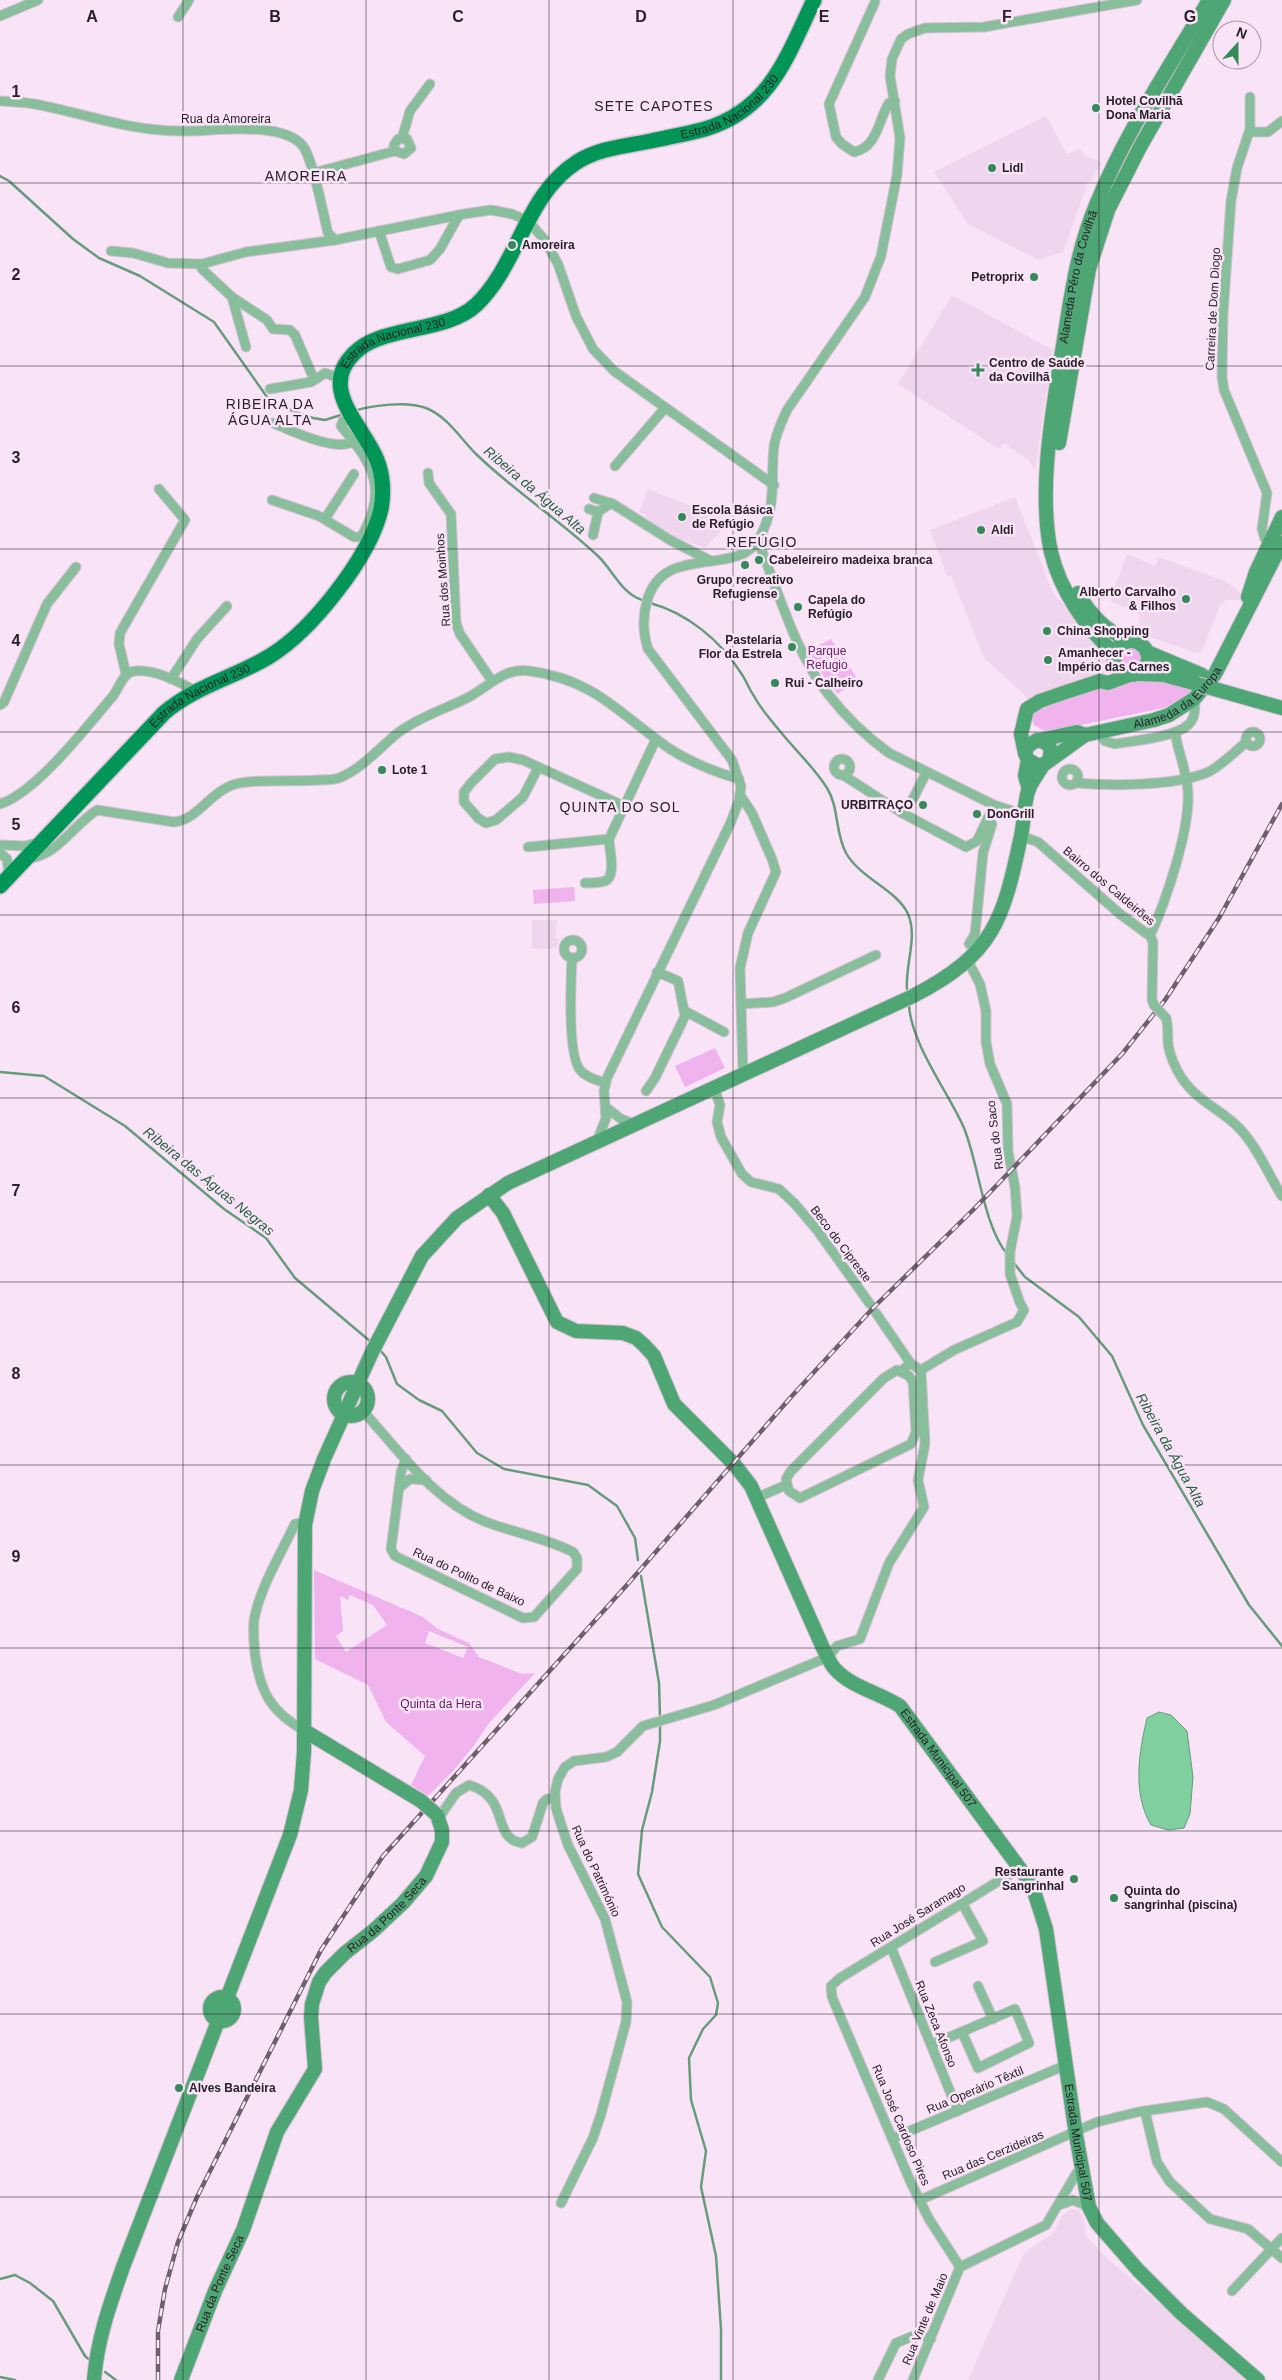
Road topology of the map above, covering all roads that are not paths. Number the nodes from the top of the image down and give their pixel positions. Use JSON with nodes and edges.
{"nodes":[{"id":1,"x":38,"y":0,"type":"edge"},
{"id":2,"x":189,"y":0,"type":"edge"},
{"id":3,"x":814,"y":0,"type":"edge"},
{"id":4,"x":1137,"y":0,"type":"edge"},
{"id":5,"x":1209,"y":0,"type":"edge"},
{"id":6,"x":1224,"y":0,"type":"edge"},
{"id":7,"x":875,"y":2,"type":"dead end"},
{"id":8,"x":0,"y":16,"type":"edge"},
{"id":9,"x":178,"y":17,"type":"dead end"},
{"id":10,"x":430,"y":84,"type":"dead end"},
{"id":11,"x":1250,"y":97,"type":"dead end"},
{"id":12,"x":0,"y":101,"type":"edge"},
{"id":13,"x":894,"y":101,"type":"junction"},
{"id":14,"x":1282,"y":120,"type":"edge"},
{"id":15,"x":1250,"y":132,"type":"junction"},
{"id":16,"x":313,"y":173,"type":"junction"},
{"id":17,"x":459,"y":215,"type":"junction"},
{"id":18,"x":528,"y":221,"type":"junction"},
{"id":19,"x":379,"y":231,"type":"junction"},
{"id":20,"x":334,"y":240,"type":"junction"},
{"id":21,"x":111,"y":251,"type":"dead end"},
{"id":22,"x":202,"y":264,"type":"junction"},
{"id":23,"x":232,"y":296,"type":"junction"},
{"id":24,"x":246,"y":347,"type":"dead end"},
{"id":25,"x":316,"y":379,"type":"junction"},
{"id":26,"x":342,"y":379,"type":"junction"},
{"id":27,"x":270,"y":389,"type":"dead end"},
{"id":28,"x":665,"y":408,"type":"junction"},
{"id":29,"x":351,"y":415,"type":"junction"},
{"id":30,"x":273,"y":423,"type":"dead end"},
{"id":31,"x":354,"y":441,"type":"junction"},
{"id":32,"x":615,"y":466,"type":"dead end"},
{"id":33,"x":428,"y":473,"type":"dead end"},
{"id":34,"x":354,"y":474,"type":"dead end"},
{"id":35,"x":774,"y":485,"type":"junction"},
{"id":36,"x":159,"y":489,"type":"dead end"},
{"id":37,"x":594,"y":498,"type":"dead end"},
{"id":38,"x":272,"y":500,"type":"dead end"},
{"id":39,"x":611,"y":503,"type":"junction"},
{"id":40,"x":1282,"y":517,"type":"edge"},
{"id":41,"x":325,"y":519,"type":"junction"},
{"id":42,"x":593,"y":535,"type":"dead end"},
{"id":43,"x":758,"y":541,"type":"junction"},
{"id":44,"x":1276,"y":543,"type":"edge"},
{"id":45,"x":710,"y":561,"type":"junction"},
{"id":46,"x":76,"y":567,"type":"dead end"},
{"id":47,"x":227,"y":606,"type":"dead end"},
{"id":48,"x":1129,"y":641,"type":"junction"},
{"id":49,"x":1147,"y":652,"type":"junction"},
{"id":50,"x":1114,"y":657,"type":"junction"},
{"id":51,"x":126,"y":674,"type":"junction"},
{"id":52,"x":1133,"y":675,"type":"junction"},
{"id":53,"x":171,"y":679,"type":"junction"},
{"id":54,"x":1200,"y":680,"type":"junction"},
{"id":55,"x":492,"y":681,"type":"junction"},
{"id":56,"x":1100,"y":681,"type":"junction"},
{"id":57,"x":1219,"y":686,"type":"junction"},
{"id":58,"x":196,"y":691,"type":"junction"},
{"id":59,"x":1194,"y":699,"type":"junction"},
{"id":60,"x":1282,"y":699,"type":"edge"},
{"id":61,"x":0,"y":705,"type":"edge"},
{"id":62,"x":1282,"y":708,"type":"edge"},
{"id":63,"x":1024,"y":722,"type":"junction"},
{"id":64,"x":1100,"y":731,"type":"junction"},
{"id":65,"x":1175,"y":732,"type":"junction"},
{"id":66,"x":1085,"y":734,"type":"junction"},
{"id":67,"x":656,"y":739,"type":"junction"},
{"id":68,"x":1038,"y":740,"type":"junction"},
{"id":69,"x":1246,"y":742,"type":"dead end"},
{"id":70,"x":1027,"y":756,"type":"junction"},
{"id":71,"x":1046,"y":763,"type":"junction"},
{"id":72,"x":538,"y":768,"type":"junction"},
{"id":73,"x":926,"y":773,"type":"junction"},
{"id":74,"x":843,"y":775,"type":"dead end"},
{"id":75,"x":1185,"y":778,"type":"junction"},
{"id":76,"x":739,"y":779,"type":"junction"},
{"id":77,"x":1076,"y":783,"type":"dead end"},
{"id":78,"x":1029,"y":789,"type":"junction"},
{"id":79,"x":740,"y":795,"type":"junction"},
{"id":80,"x":0,"y":804,"type":"edge"},
{"id":81,"x":624,"y":806,"type":"junction"},
{"id":82,"x":993,"y":808,"type":"junction"},
{"id":83,"x":902,"y":814,"type":"junction"},
{"id":84,"x":1025,"y":815,"type":"junction"},
{"id":85,"x":1021,"y":836,"type":"junction"},
{"id":86,"x":609,"y":840,"type":"junction"},
{"id":87,"x":42,"y":842,"type":"junction"},
{"id":88,"x":4,"y":846,"type":"edge"},
{"id":89,"x":528,"y":847,"type":"dead end"},
{"id":90,"x":14,"y":865,"type":"edge"},
{"id":91,"x":585,"y":883,"type":"dead end"},
{"id":92,"x":1150,"y":936,"type":"junction"},
{"id":93,"x":968,"y":944,"type":"dead end"},
{"id":94,"x":876,"y":955,"type":"dead end"},
{"id":95,"x":572,"y":958,"type":"dead end"},
{"id":96,"x":968,"y":961,"type":"junction"},
{"id":97,"x":658,"y":972,"type":"junction"},
{"id":98,"x":741,"y":1004,"type":"junction"},
{"id":99,"x":685,"y":1012,"type":"junction"},
{"id":100,"x":724,"y":1032,"type":"dead end"},
{"id":101,"x":743,"y":1073,"type":"junction"},
{"id":102,"x":605,"y":1083,"type":"junction"},
{"id":103,"x":714,"y":1087,"type":"junction"},
{"id":104,"x":646,"y":1091,"type":"dead end"},
{"id":105,"x":610,"y":1116,"type":"junction"},
{"id":106,"x":634,"y":1124,"type":"junction"},
{"id":107,"x":617,"y":1132,"type":"junction"},
{"id":108,"x":597,"y":1141,"type":"junction"},
{"id":109,"x":508,"y":1183,"type":"junction"},
{"id":110,"x":489,"y":1195,"type":"junction"},
{"id":111,"x":1282,"y":1196,"type":"edge"},
{"id":112,"x":467,"y":1210,"type":"junction"},
{"id":113,"x":501,"y":1214,"type":"junction"},
{"id":114,"x":870,"y":1304,"type":"dead end"},
{"id":115,"x":876,"y":1313,"type":"dead end"},
{"id":116,"x":912,"y":1364,"type":"junction"},
{"id":117,"x":921,"y":1370,"type":"junction"},
{"id":118,"x":902,"y":1372,"type":"junction"},
{"id":119,"x":358,"y":1384,"type":"junction"},
{"id":120,"x":363,"y":1411,"type":"junction"},
{"id":121,"x":345,"y":1415,"type":"junction"},
{"id":122,"x":406,"y":1459,"type":"junction"},
{"id":123,"x":426,"y":1480,"type":"junction"},
{"id":124,"x":786,"y":1485,"type":"junction"},
{"id":125,"x":399,"y":1488,"type":"junction"},
{"id":126,"x":756,"y":1498,"type":"junction"},
{"id":127,"x":305,"y":1522,"type":"junction"},
{"id":128,"x":828,"y":1657,"type":"junction"},
{"id":129,"x":305,"y":1731,"type":"junction"},
{"id":130,"x":555,"y":1798,"type":"junction"},
{"id":131,"x":438,"y":1817,"type":"junction"},
{"id":132,"x":1020,"y":1868,"type":"junction"},
{"id":133,"x":962,"y":1903,"type":"junction"},
{"id":134,"x":891,"y":1947,"type":"junction"},
{"id":135,"x":935,"y":1962,"type":"dead end"},
{"id":136,"x":831,"y":1986,"type":"joint"},
{"id":137,"x":978,"y":1986,"type":"dead end"},
{"id":138,"x":993,"y":2019,"type":"junction"},
{"id":139,"x":962,"y":2032,"type":"junction"},
{"id":140,"x":931,"y":2045,"type":"junction"},
{"id":141,"x":1066,"y":2065,"type":"junction"},
{"id":142,"x":958,"y":2111,"type":"junction"},
{"id":143,"x":1145,"y":2111,"type":"junction"},
{"id":144,"x":1076,"y":2132,"type":"junction"},
{"id":145,"x":893,"y":2138,"type":"junction"},
{"id":146,"x":1282,"y":2162,"type":"edge"},
{"id":147,"x":1082,"y":2168,"type":"junction"},
{"id":148,"x":920,"y":2200,"type":"junction"},
{"id":149,"x":561,"y":2203,"type":"dead end"},
{"id":150,"x":1059,"y":2205,"type":"junction"},
{"id":151,"x":1089,"y":2207,"type":"junction"},
{"id":152,"x":1282,"y":2238,"type":"edge"},
{"id":153,"x":1272,"y":2249,"type":"junction"},
{"id":154,"x":1282,"y":2258,"type":"edge"},
{"id":155,"x":960,"y":2268,"type":"junction"},
{"id":156,"x":1232,"y":2292,"type":"dead end"},
{"id":157,"x":930,"y":2339,"type":"junction"},
{"id":158,"x":94,"y":2380,"type":"edge"},
{"id":159,"x":181,"y":2380,"type":"edge"},
{"id":160,"x":878,"y":2380,"type":"edge"},
{"id":161,"x":913,"y":2380,"type":"edge"},
{"id":162,"x":1258,"y":2380,"type":"edge"}],
"edges":[{"from":1,"to":8,"type":"street"},
{"from":2,"to":9,"type":"street"},
{"from":3,"to":18,"type":"main road","name":"Estrada Nacional 230"},
{"from":4,"to":13,"type":"street"},
{"from":5,"to":50,"type":"main road","name":"Alameda Pêro da Covilhã"},
{"from":6,"to":48,"type":"main road","name":"Alameda Pêro da Covilhã"},
{"from":7,"to":13,"type":"street"},
{"from":10,"to":16,"type":"street"},
{"from":11,"to":15,"type":"street","name":"Carreira de Dom Diogo"},
{"from":12,"to":16,"type":"street","name":"Rua da Amoreira"},
{"from":13,"to":35,"type":"street"},
{"from":14,"to":15,"type":"street"},
{"from":15,"to":44,"type":"street","name":"Carreira de Dom Diogo"},
{"from":16,"to":20,"type":"street","name":"Rua da Amoreira"},
{"from":17,"to":18,"type":"street"},
{"from":17,"to":19,"type":"street"},
{"from":17,"to":19,"type":"street"},
{"from":18,"to":26,"type":"main road","name":"Estrada Nacional 230"},
{"from":18,"to":28,"type":"street"},
{"from":19,"to":20,"type":"street"},
{"from":20,"to":22,"type":"street"},
{"from":21,"to":22,"type":"street"},
{"from":22,"to":23,"type":"street"},
{"from":23,"to":24,"type":"street"},
{"from":23,"to":25,"type":"street"},
{"from":25,"to":26,"type":"street"},
{"from":25,"to":27,"type":"street"},
{"from":26,"to":29,"type":"main road","name":"Estrada Nacional 230"},
{"from":28,"to":32,"type":"street"},
{"from":28,"to":35,"type":"street"},
{"from":29,"to":31,"type":"street"},
{"from":29,"to":58,"type":"main road","name":"Estrada Nacional 230"},
{"from":30,"to":31,"type":"street"},
{"from":31,"to":41,"type":"street"},
{"from":33,"to":55,"type":"street","name":"Rua dos Moinhos"},
{"from":34,"to":41,"type":"street"},
{"from":35,"to":43,"type":"street"},
{"from":36,"to":51,"type":"street"},
{"from":37,"to":39,"type":"street"},
{"from":38,"to":41,"type":"street"},
{"from":39,"to":42,"type":"street"},
{"from":39,"to":45,"type":"street"},
{"from":40,"to":44,"type":"main road","name":"Alameda da Europa"},
{"from":43,"to":45,"type":"street"},
{"from":43,"to":73,"type":"street"},
{"from":44,"to":59,"type":"main road","name":"Alameda da Europa"},
{"from":45,"to":76,"type":"street"},
{"from":46,"to":61,"type":"street"},
{"from":47,"to":53,"type":"street"},
{"from":48,"to":49,"type":"main road","name":"Alameda Pêro da Covilhã"},
{"from":48,"to":50,"type":"main road"},
{"from":49,"to":52,"type":"main road"},
{"from":49,"to":54,"type":"main road","name":"Alameda Pêro da Covilhã"},
{"from":50,"to":52,"type":"main road","name":"Alameda Pêro da Covilhã"},
{"from":50,"to":56,"type":"main road"},
{"from":51,"to":53,"type":"street"},
{"from":51,"to":80,"type":"street"},
{"from":52,"to":54,"type":"main road","name":"Alameda Pêro da Covilhã"},
{"from":52,"to":56,"type":"main road"},
{"from":53,"to":58,"type":"street"},
{"from":54,"to":57,"type":"main road","name":"Alameda Pêro da Covilhã"},
{"from":55,"to":67,"type":"street"},
{"from":55,"to":90,"type":"street"},
{"from":56,"to":63,"type":"main road"},
{"from":57,"to":60,"type":"main road","name":"Alameda Pêro da Covilhã"},
{"from":57,"to":62,"type":"main road","name":"Alameda Pêro da Covilhã"},
{"from":58,"to":87,"type":"main road","name":"Estrada Nacional 230"},
{"from":59,"to":64,"type":"main road","name":"Alameda da Europa"},
{"from":59,"to":65,"type":"street"},
{"from":63,"to":68,"type":"main road"},
{"from":63,"to":70,"type":"main road"},
{"from":64,"to":65,"type":"street"},
{"from":64,"to":66,"type":"main road","name":"Alameda da Europa"},
{"from":65,"to":75,"type":"street"},
{"from":66,"to":68,"type":"main road","name":"Alameda da Europa"},
{"from":66,"to":71,"type":"main road","name":"Alameda da Europa"},
{"from":67,"to":76,"type":"street"},
{"from":67,"to":81,"type":"street"},
{"from":68,"to":70,"type":"main road"},
{"from":68,"to":71,"type":"main road"},
{"from":69,"to":75,"type":"street"},
{"from":70,"to":71,"type":"main road"},
{"from":70,"to":78,"type":"main road"},
{"from":71,"to":78,"type":"main road"},
{"from":72,"to":72,"type":"street"},
{"from":72,"to":81,"type":"street"},
{"from":73,"to":82,"type":"street"},
{"from":73,"to":83,"type":"street"},
{"from":74,"to":83,"type":"street"},
{"from":75,"to":77,"type":"street"},
{"from":75,"to":92,"type":"street"},
{"from":76,"to":79,"type":"street"},
{"from":78,"to":84,"type":"main road"},
{"from":79,"to":97,"type":"street"},
{"from":79,"to":98,"type":"street"},
{"from":81,"to":86,"type":"street"},
{"from":82,"to":83,"type":"street"},
{"from":82,"to":84,"type":"street"},
{"from":82,"to":93,"type":"street"},
{"from":84,"to":85,"type":"main road"},
{"from":85,"to":92,"type":"street","name":"Bairro dos Caldeirões"},
{"from":85,"to":96,"type":"main road"},
{"from":86,"to":89,"type":"street"},
{"from":86,"to":91,"type":"street"},
{"from":87,"to":88,"type":"street"},
{"from":87,"to":90,"type":"main road","name":"Estrada Nacional 230"},
{"from":88,"to":90,"type":"street"},
{"from":92,"to":111,"type":"street","name":"Bairro dos Caldeirões","bridge":true},
{"from":94,"to":98,"type":"street"},
{"from":95,"to":102,"type":"street"},
{"from":96,"to":101,"type":"main road"},
{"from":96,"to":117,"type":"street","name":"Rua do Saco"},
{"from":97,"to":99,"type":"street"},
{"from":97,"to":102,"type":"street"},
{"from":98,"to":101,"type":"street"},
{"from":99,"to":100,"type":"street"},
{"from":99,"to":104,"type":"street"},
{"from":101,"to":103,"type":"main road"},
{"from":102,"to":105,"type":"street"},
{"from":103,"to":106,"type":"main road"},
{"from":103,"to":114,"type":"street","name":"Beco do Cipreste"},
{"from":105,"to":106,"type":"street"},
{"from":105,"to":107,"type":"street"},
{"from":105,"to":108,"type":"street"},
{"from":106,"to":107,"type":"main road"},
{"from":107,"to":108,"type":"main road"},
{"from":108,"to":109,"type":"main road"},
{"from":109,"to":110,"type":"main road"},
{"from":109,"to":113,"type":"main road"},
{"from":110,"to":112,"type":"main road"},
{"from":110,"to":113,"type":"main road","name":"Estrada Municipal 507"},
{"from":112,"to":113,"type":"main road"},
{"from":112,"to":119,"type":"main road"},
{"from":113,"to":126,"type":"main road","name":"Estrada Municipal 507"},
{"from":115,"to":116,"type":"street"},
{"from":116,"to":117,"type":"street"},
{"from":116,"to":118,"type":"street"},
{"from":117,"to":128,"type":"street","name":"Rua do Património"},
{"from":118,"to":124,"type":"street"},
{"from":118,"to":124,"type":"street"},
{"from":119,"to":120,"type":"main road"},
{"from":119,"to":121,"type":"main road"},
{"from":120,"to":121,"type":"main road"},
{"from":120,"to":122,"type":"street","name":"Rua do Polito de Baixo"},
{"from":121,"to":127,"type":"main road"},
{"from":122,"to":123,"type":"street","name":"Rua do Polito de Baixo"},
{"from":122,"to":125,"type":"street","name":"Rua do Polito de Baixo"},
{"from":123,"to":125,"type":"street"},
{"from":123,"to":125,"type":"street","name":"Rua do Polito de Baixo"},
{"from":124,"to":126,"type":"street"},
{"from":126,"to":128,"type":"main road","name":"Estrada Municipal 507"},
{"from":127,"to":129,"type":"main road"},
{"from":127,"to":129,"type":"street"},
{"from":128,"to":130,"type":"street","name":"Rua do Património"},
{"from":128,"to":132,"type":"main road","name":"Estrada Municipal 507"},
{"from":129,"to":131,"type":"main road","bridge":true},
{"from":129,"to":158,"type":"main road"},
{"from":130,"to":131,"type":"street"},
{"from":130,"to":149,"type":"street","name":"Rua do Património"},
{"from":131,"to":159,"type":"main road","name":"Rua da Ponte Seca"},
{"from":132,"to":133,"type":"street","name":"Rua José Saramago"},
{"from":132,"to":141,"type":"main road","name":"Estrada Municipal 507"},
{"from":133,"to":134,"type":"street","name":"Rua José Saramago"},
{"from":133,"to":135,"type":"street"},
{"from":134,"to":136,"type":"street","name":"Rua José Saramago"},
{"from":134,"to":140,"type":"street","name":"Rua Zeca Afonso"},
{"from":136,"to":145,"type":"street","name":"Rua José Cardoso Pires"},
{"from":137,"to":138,"type":"street"},
{"from":138,"to":139,"type":"street"},
{"from":138,"to":139,"type":"street"},
{"from":139,"to":140,"type":"street"},
{"from":140,"to":142,"type":"street","name":"Rua Zeca Afonso"},
{"from":141,"to":142,"type":"street","name":"Rua Operário Têxtil"},
{"from":141,"to":144,"type":"main road","name":"Estrada Municipal 507"},
{"from":142,"to":145,"type":"street","name":"Rua Operário Têxtil"},
{"from":143,"to":144,"type":"street","name":"Rua das Cerzideiras"},
{"from":143,"to":146,"type":"street","name":"Rua das Cerzideiras"},
{"from":143,"to":153,"type":"street"},
{"from":144,"to":147,"type":"main road","name":"Estrada Municipal 507"},
{"from":144,"to":148,"type":"street","name":"Rua das Cerzideiras"},
{"from":145,"to":148,"type":"street","name":"Rua José Cardoso Pires"},
{"from":147,"to":150,"type":"street","name":"Rua Vinte de Maio"},
{"from":147,"to":151,"type":"main road","name":"Estrada Municipal 507"},
{"from":148,"to":155,"type":"street","name":"Rua José Cardoso Pires"},
{"from":150,"to":151,"type":"street"},
{"from":150,"to":155,"type":"street","name":"Rua Vinte de Maio"},
{"from":151,"to":162,"type":"main road","name":"Estrada Municipal 507"},
{"from":152,"to":153,"type":"street"},
{"from":153,"to":154,"type":"street"},
{"from":153,"to":156,"type":"street"},
{"from":155,"to":157,"type":"street","name":"Rua Vinte de Maio"},
{"from":157,"to":160,"type":"street"},
{"from":157,"to":161,"type":"street","name":"Rua Vinte de Maio"}]}
